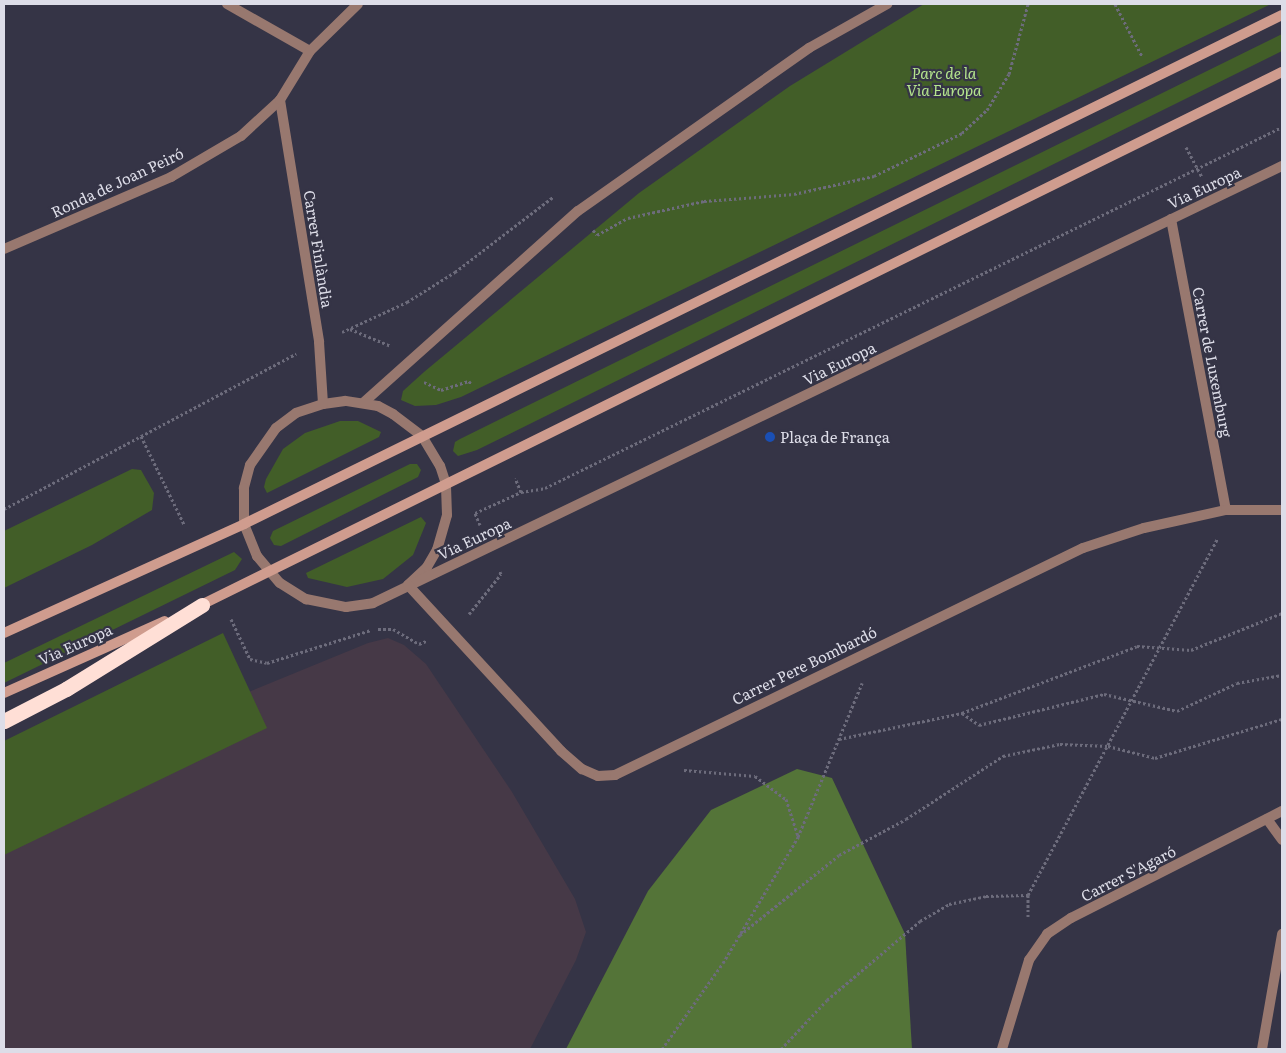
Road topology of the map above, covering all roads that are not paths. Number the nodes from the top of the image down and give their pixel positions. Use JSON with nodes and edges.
{"nodes":[{"id":1,"x":227,"y":4,"type":"edge"},
{"id":2,"x":358,"y":4,"type":"edge"},
{"id":3,"x":887,"y":4,"type":"edge"},
{"id":4,"x":1282,"y":15,"type":"edge"},
{"id":5,"x":310,"y":51,"type":"junction"},
{"id":6,"x":1282,"y":72,"type":"edge"},
{"id":7,"x":280,"y":100,"type":"junction"},
{"id":8,"x":1282,"y":166,"type":"edge"},
{"id":9,"x":1171,"y":219,"type":"junction"},
{"id":10,"x":4,"y":249,"type":"edge"},
{"id":11,"x":363,"y":403,"type":"junction"},
{"id":12,"x":323,"y":404,"type":"junction"},
{"id":13,"x":422,"y":436,"type":"junction"},
{"id":14,"x":446,"y":484,"type":"junction"},
{"id":15,"x":1226,"y":510,"type":"junction"},
{"id":16,"x":1282,"y":510,"type":"edge"},
{"id":17,"x":244,"y":524,"type":"junction"},
{"id":18,"x":266,"y":570,"type":"junction"},
{"id":19,"x":408,"y":585,"type":"junction"},
{"id":20,"x":202,"y":605,"type":"junction"},
{"id":21,"x":4,"y":633,"type":"edge"},
{"id":22,"x":4,"y":693,"type":"edge"},
{"id":23,"x":4,"y":721,"type":"edge"},
{"id":24,"x":1282,"y":811,"type":"edge"},
{"id":25,"x":1267,"y":820,"type":"junction"},
{"id":26,"x":1282,"y":840,"type":"edge"},
{"id":27,"x":1282,"y":934,"type":"edge"},
{"id":28,"x":1002,"y":1049,"type":"edge"},
{"id":29,"x":1262,"y":1049,"type":"edge"}],
"edges":[{"from":1,"to":5,"type":"street"},
{"from":2,"to":5,"type":"street","name":"Ronda de Joan Peiró"},
{"from":3,"to":11,"type":"street"},
{"from":4,"to":13,"type":"street"},
{"from":5,"to":7,"type":"street","name":"Ronda de Joan Peiró"},
{"from":6,"to":14,"type":"street","name":"Via Europa"},
{"from":7,"to":10,"type":"street","name":"Ronda de Joan Peiró"},
{"from":7,"to":12,"type":"street","name":"Carrer Finlàndia"},
{"from":8,"to":9,"type":"street","name":"Via Europa"},
{"from":9,"to":15,"type":"street","name":"Carrer de Luxemburg"},
{"from":9,"to":19,"type":"street","name":"Via Europa"},
{"from":11,"to":12,"type":"street","name":"Via Europa"},
{"from":11,"to":13,"type":"street","name":"Via Europa"},
{"from":12,"to":17,"type":"street","name":"Via Europa"},
{"from":13,"to":14,"type":"street","name":"Via Europa"},
{"from":13,"to":17,"type":"street"},
{"from":14,"to":18,"type":"street","name":"Via Europa"},
{"from":14,"to":19,"type":"street","name":"Via Europa"},
{"from":15,"to":16,"type":"street","name":"Carrer Pere Bombardó"},
{"from":15,"to":19,"type":"street","name":"Carrer Pere Bombardó"},
{"from":17,"to":18,"type":"street","name":"Via Europa"},
{"from":17,"to":21,"type":"street"},
{"from":18,"to":19,"type":"street","name":"Via Europa"},
{"from":18,"to":20,"type":"street","name":"Via Europa"},
{"from":20,"to":22,"type":"street","name":"Via Europa"},
{"from":20,"to":23,"type":"highway"},
{"from":24,"to":25,"type":"street","name":"Carrer S'Agaró"},
{"from":25,"to":26,"type":"street"},
{"from":25,"to":28,"type":"street","name":"Carrer S'Agaró"},
{"from":27,"to":29,"type":"street"}]}
